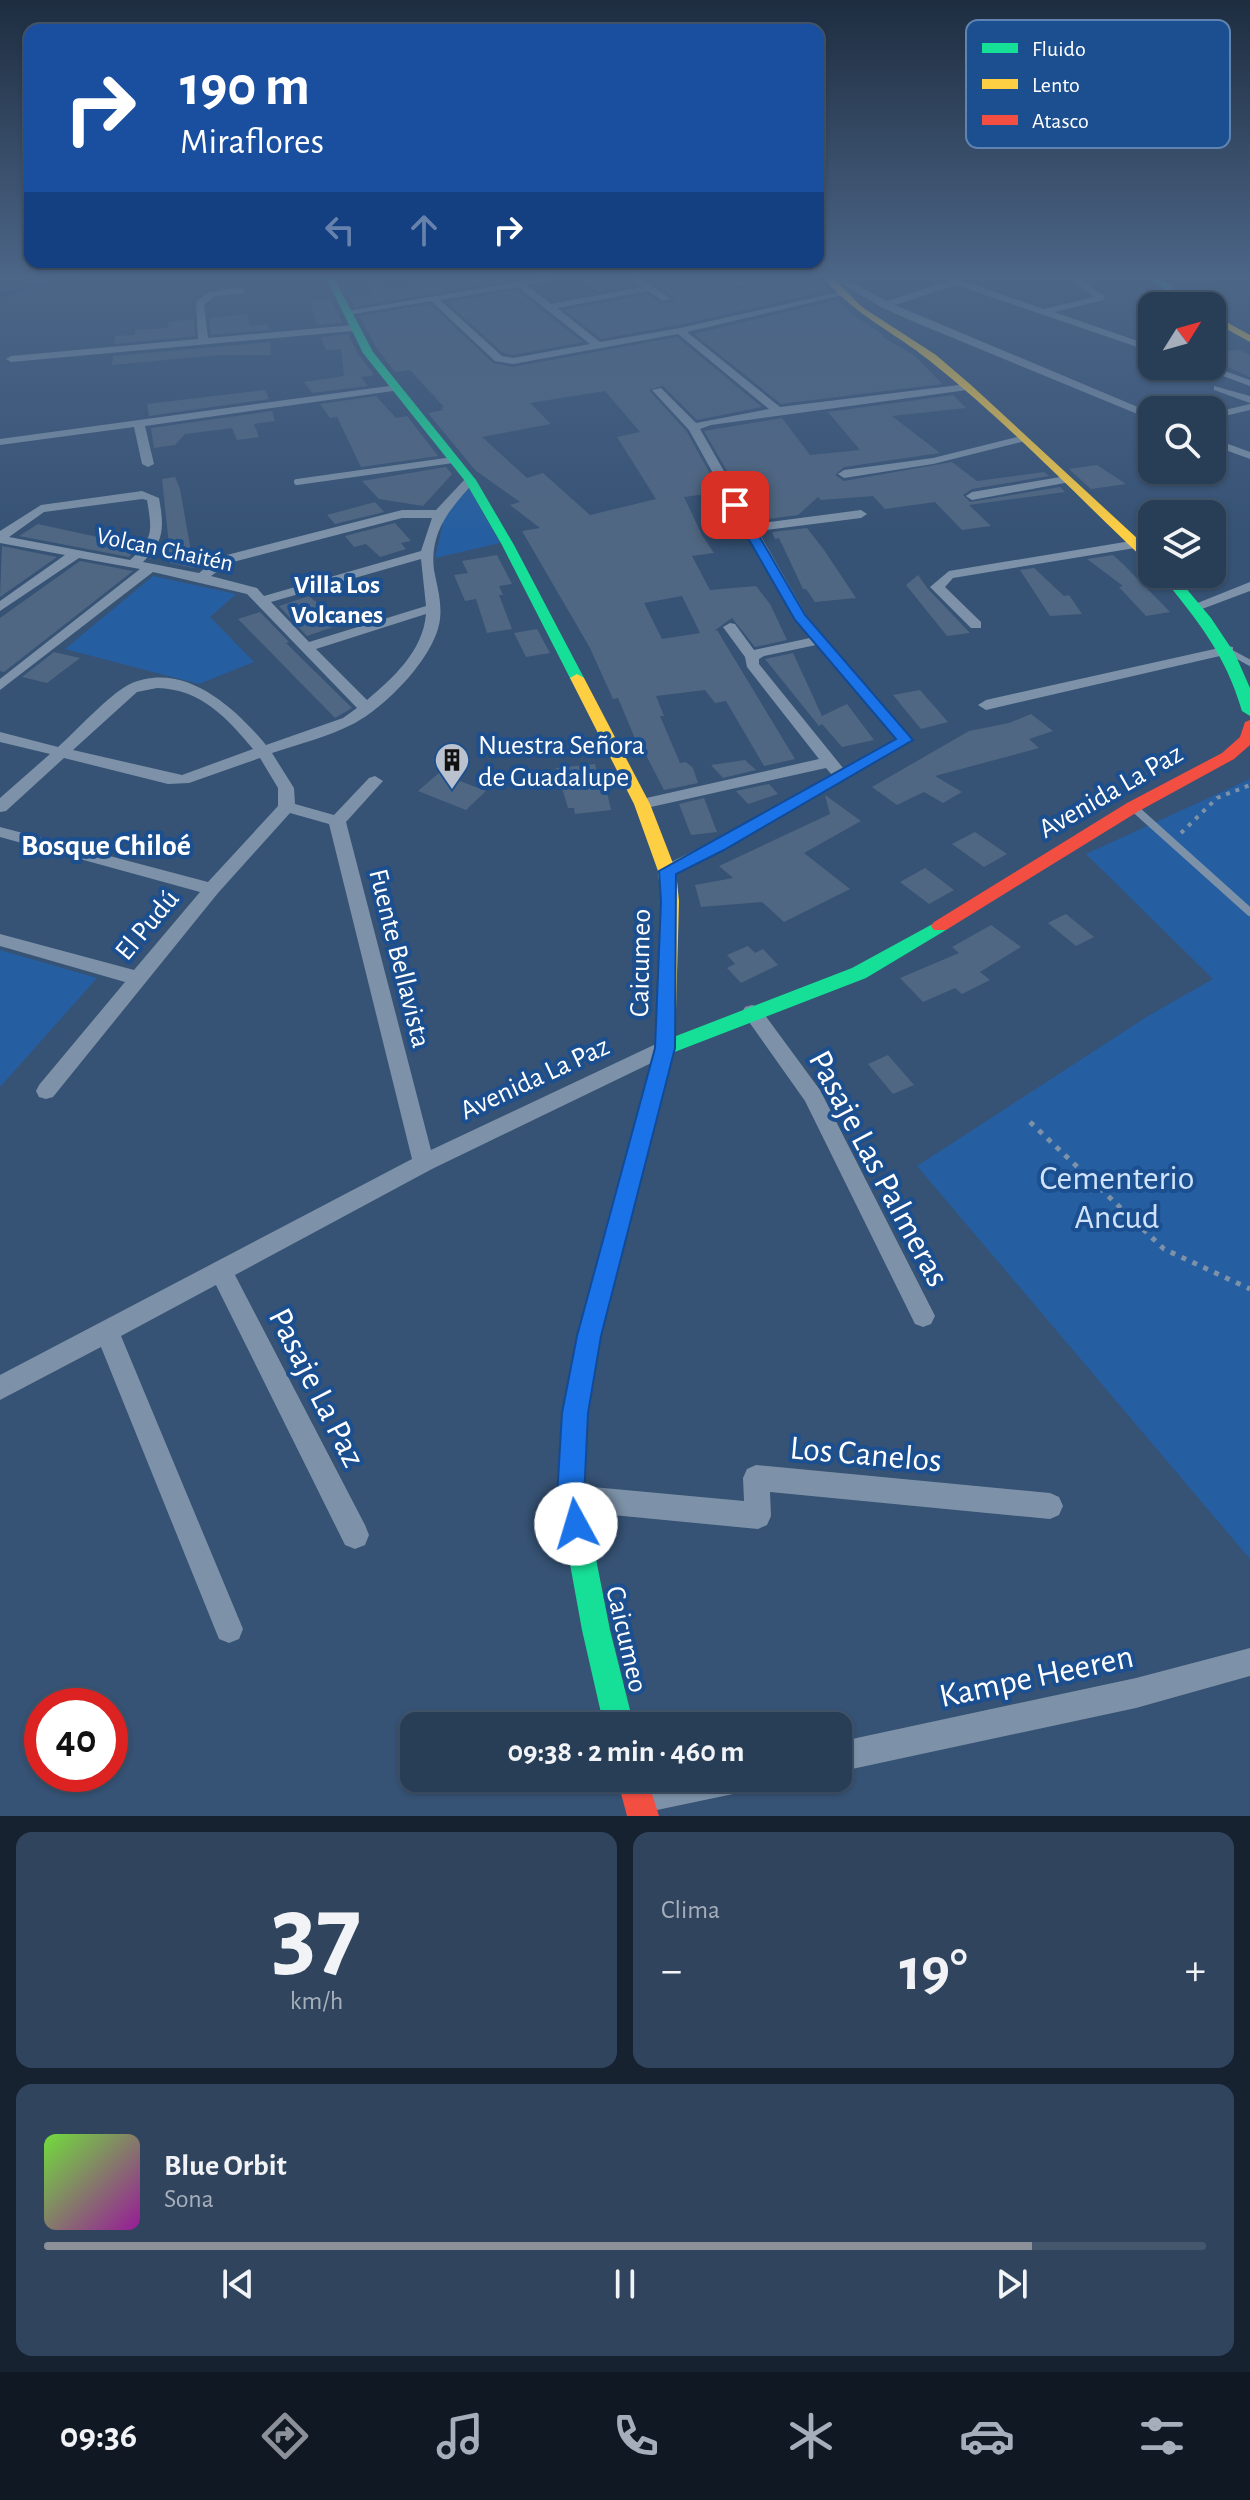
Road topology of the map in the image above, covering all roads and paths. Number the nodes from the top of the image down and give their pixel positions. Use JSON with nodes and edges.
{"nodes":[{"id":1,"x":379,"y":363,"type":"edge"},
{"id":2,"x":719,"y":363,"type":"edge"},
{"id":3,"x":939,"y":363,"type":"edge"},
{"id":4,"x":1022,"y":363,"type":"edge"},
{"id":5,"x":1226,"y":375,"type":"edge"},
{"id":6,"x":1250,"y":383,"type":"edge"},
{"id":7,"x":967,"y":387,"type":"junction"},
{"id":8,"x":396,"y":388,"type":"junction"},
{"id":9,"x":1218,"y":388,"type":"dead end"},
{"id":10,"x":657,"y":390,"type":"dead end"},
{"id":11,"x":1250,"y":400,"type":"edge"},
{"id":12,"x":1250,"y":407,"type":"edge"},
{"id":13,"x":778,"y":411,"type":"junction"},
{"id":14,"x":1138,"y":411,"type":"edge"},
{"id":15,"x":1226,"y":413,"type":"edge"},
{"id":16,"x":139,"y":423,"type":"junction"},
{"id":17,"x":694,"y":428,"type":"junction"},
{"id":18,"x":1021,"y":439,"type":"junction"},
{"id":19,"x":0,"y":442,"type":"edge"},
{"id":20,"x":1226,"y":447,"type":"edge"},
{"id":21,"x":1250,"y":456,"type":"edge"},
{"id":22,"x":453,"y":460,"type":"junction"},
{"id":23,"x":148,"y":464,"type":"dead end"},
{"id":24,"x":844,"y":474,"type":"dead end"},
{"id":25,"x":470,"y":480,"type":"junction"},
{"id":26,"x":1066,"y":480,"type":"junction"},
{"id":27,"x":297,"y":482,"type":"dead end"},
{"id":28,"x":972,"y":496,"type":"dead end"},
{"id":29,"x":439,"y":514,"type":"junction"},
{"id":30,"x":861,"y":514,"type":"dead end"},
{"id":31,"x":748,"y":528,"type":"junction"},
{"id":32,"x":0,"y":538,"type":"edge"},
{"id":33,"x":1137,"y":544,"type":"joint"},
{"id":34,"x":77,"y":553,"type":"junction"},
{"id":35,"x":427,"y":553,"type":"junction"},
{"id":36,"x":133,"y":564,"type":"junction"},
{"id":37,"x":150,"y":568,"type":"junction"},
{"id":38,"x":201,"y":577,"type":"junction"},
{"id":39,"x":1250,"y":586,"type":"edge"},
{"id":40,"x":1180,"y":588,"type":"edge"},
{"id":41,"x":264,"y":600,"type":"junction"},
{"id":42,"x":1197,"y":606,"type":"junction"},
{"id":43,"x":0,"y":607,"type":"edge"},
{"id":44,"x":433,"y":608,"type":"junction"},
{"id":45,"x":976,"y":625,"type":"dead end"},
{"id":46,"x":730,"y":627,"type":"dead end"},
{"id":47,"x":819,"y":640,"type":"junction"},
{"id":48,"x":307,"y":647,"type":"junction"},
{"id":49,"x":1228,"y":650,"type":"junction"},
{"id":50,"x":752,"y":657,"type":"junction"},
{"id":51,"x":1250,"y":663,"type":"edge"},
{"id":52,"x":0,"y":686,"type":"edge"},
{"id":53,"x":986,"y":705,"type":"dead end"},
{"id":54,"x":367,"y":709,"type":"junction"},
{"id":55,"x":1250,"y":711,"type":"edge"},
{"id":56,"x":1250,"y":725,"type":"edge"},
{"id":57,"x":0,"y":737,"type":"edge"},
{"id":58,"x":60,"y":753,"type":"junction"},
{"id":59,"x":263,"y":753,"type":"junction"},
{"id":60,"x":835,"y":769,"type":"junction"},
{"id":61,"x":375,"y":781,"type":"dead end"},
{"id":62,"x":1250,"y":785,"type":"edge"},
{"id":63,"x":642,"y":804,"type":"junction"},
{"id":64,"x":0,"y":807,"type":"edge"},
{"id":65,"x":286,"y":807,"type":"junction"},
{"id":66,"x":1133,"y":807,"type":"junction"},
{"id":67,"x":337,"y":821,"type":"junction"},
{"id":68,"x":0,"y":832,"type":"edge"},
{"id":69,"x":1172,"y":841,"type":"junction"},
{"id":70,"x":667,"y":871,"type":"junction"},
{"id":71,"x":212,"y":889,"type":"junction"},
{"id":72,"x":1250,"y":912,"type":"edge"},
{"id":73,"x":0,"y":940,"type":"edge"},
{"id":74,"x":137,"y":978,"type":"junction"},
{"id":75,"x":752,"y":1012,"type":"junction"},
{"id":76,"x":665,"y":1048,"type":"junction"},
{"id":77,"x":46,"y":1091,"type":"dead end"},
{"id":78,"x":1030,"y":1122,"type":"dead end"},
{"id":79,"x":424,"y":1163,"type":"junction"},
{"id":80,"x":220,"y":1269,"type":"junction"},
{"id":81,"x":1250,"y":1289,"type":"edge"},
{"id":82,"x":923,"y":1316,"type":"dead end"},
{"id":83,"x":106,"y":1330,"type":"junction"},
{"id":84,"x":0,"y":1388,"type":"edge"},
{"id":85,"x":571,"y":1498,"type":"junction"},
{"id":86,"x":1050,"y":1506,"type":"dead end"},
{"id":87,"x":355,"y":1535,"type":"dead end"},
{"id":88,"x":229,"y":1629,"type":"dead end"},
{"id":89,"x":1250,"y":1662,"type":"edge"},
{"id":90,"x":616,"y":1712,"type":"edge"},
{"id":91,"x":852,"y":1754,"type":"edge"},
{"id":92,"x":668,"y":1792,"type":"edge"},
{"id":93,"x":638,"y":1798,"type":"edge"}],
"edges":[{"from":1,"to":8,"type":"street","name":"Caicumeo"},
{"from":2,"to":13,"type":"street"},
{"from":3,"to":7,"type":"street"},
{"from":4,"to":14,"type":"street"},
{"from":5,"to":6,"type":"street"},
{"from":7,"to":13,"type":"street"},
{"from":7,"to":18,"type":"street"},
{"from":8,"to":16,"type":"street"},
{"from":8,"to":22,"type":"street","name":"Caicumeo"},
{"from":9,"to":11,"type":"street"},
{"from":10,"to":17,"type":"street"},
{"from":12,"to":15,"type":"street"},
{"from":13,"to":17,"type":"street"},
{"from":16,"to":19,"type":"street"},
{"from":16,"to":23,"type":"street"},
{"from":17,"to":31,"type":"street"},
{"from":18,"to":24,"type":"street"},
{"from":18,"to":26,"type":"street"},
{"from":20,"to":21,"type":"street"},
{"from":22,"to":25,"type":"street","name":"Caicumeo"},
{"from":22,"to":27,"type":"lane"},
{"from":25,"to":29,"type":"street"},
{"from":25,"to":63,"type":"street","name":"Caicumeo"},
{"from":26,"to":28,"type":"street"},
{"from":26,"to":33,"type":"street"},
{"from":29,"to":35,"type":"street"},
{"from":29,"to":38,"type":"street"},
{"from":30,"to":31,"type":"street"},
{"from":31,"to":47,"type":"street"},
{"from":32,"to":34,"type":"street","name":"Volcan Chaitén"},
{"from":32,"to":36,"type":"street"},
{"from":33,"to":45,"type":"street"},
{"from":34,"to":36,"type":"street","name":"Volcan Chaitén"},
{"from":34,"to":43,"type":"street"},
{"from":35,"to":41,"type":"street"},
{"from":35,"to":44,"type":"street"},
{"from":36,"to":37,"type":"street","name":"Volcan Chaitén"},
{"from":37,"to":38,"type":"street","name":"Volcan Chaitén"},
{"from":37,"to":52,"type":"street"},
{"from":38,"to":41,"type":"street","name":"Volcan Chaitén"},
{"from":39,"to":42,"type":"street"},
{"from":40,"to":42,"type":"street"},
{"from":41,"to":48,"type":"street","name":"Volcan Chaitén"},
{"from":42,"to":49,"type":"street"},
{"from":44,"to":48,"type":"street"},
{"from":44,"to":54,"type":"street"},
{"from":46,"to":50,"type":"street"},
{"from":47,"to":50,"type":"street"},
{"from":47,"to":60,"type":"street"},
{"from":48,"to":54,"type":"street","name":"Volcan Chaitén"},
{"from":49,"to":51,"type":"lane"},
{"from":49,"to":53,"type":"street"},
{"from":49,"to":55,"type":"street"},
{"from":50,"to":60,"type":"street"},
{"from":54,"to":59,"type":"street"},
{"from":56,"to":66,"type":"street","name":"Avenida La Paz"},
{"from":57,"to":58,"type":"street"},
{"from":58,"to":59,"type":"street"},
{"from":58,"to":59,"type":"street"},
{"from":58,"to":64,"type":"street"},
{"from":59,"to":65,"type":"street"},
{"from":60,"to":63,"type":"street"},
{"from":60,"to":70,"type":"street"},
{"from":61,"to":67,"type":"street"},
{"from":62,"to":69,"type":"path"},
{"from":63,"to":70,"type":"street","name":"Caicumeo"},
{"from":65,"to":67,"type":"street"},
{"from":65,"to":71,"type":"street","name":"El Pudú"},
{"from":66,"to":69,"type":"lane"},
{"from":66,"to":75,"type":"street","name":"Avenida La Paz"},
{"from":67,"to":79,"type":"street","name":"Fuente Bellavista"},
{"from":68,"to":71,"type":"street"},
{"from":69,"to":72,"type":"lane"},
{"from":70,"to":76,"type":"street","name":"Caicumeo"},
{"from":71,"to":74,"type":"street","name":"El Pudú"},
{"from":73,"to":74,"type":"street"},
{"from":74,"to":77,"type":"street","name":"El Pudú"},
{"from":75,"to":76,"type":"street","name":"Avenida La Paz"},
{"from":75,"to":82,"type":"street","name":"Pasaje Las Palmeras"},
{"from":76,"to":79,"type":"street","name":"Avenida La Paz"},
{"from":76,"to":85,"type":"street","name":"Caicumeo"},
{"from":78,"to":81,"type":"path"},
{"from":79,"to":80,"type":"street","name":"Avenida La Paz"},
{"from":80,"to":83,"type":"street","name":"Avenida La Paz"},
{"from":80,"to":87,"type":"street","name":"Pasaje La Paz"},
{"from":83,"to":84,"type":"street","name":"Avenida La Paz"},
{"from":83,"to":88,"type":"street"},
{"from":85,"to":86,"type":"street","name":"Los Canelos"},
{"from":85,"to":90,"type":"street","name":"Caicumeo"},
{"from":89,"to":91,"type":"street","name":"Kampe Heeren"},
{"from":92,"to":93,"type":"street"}]}
